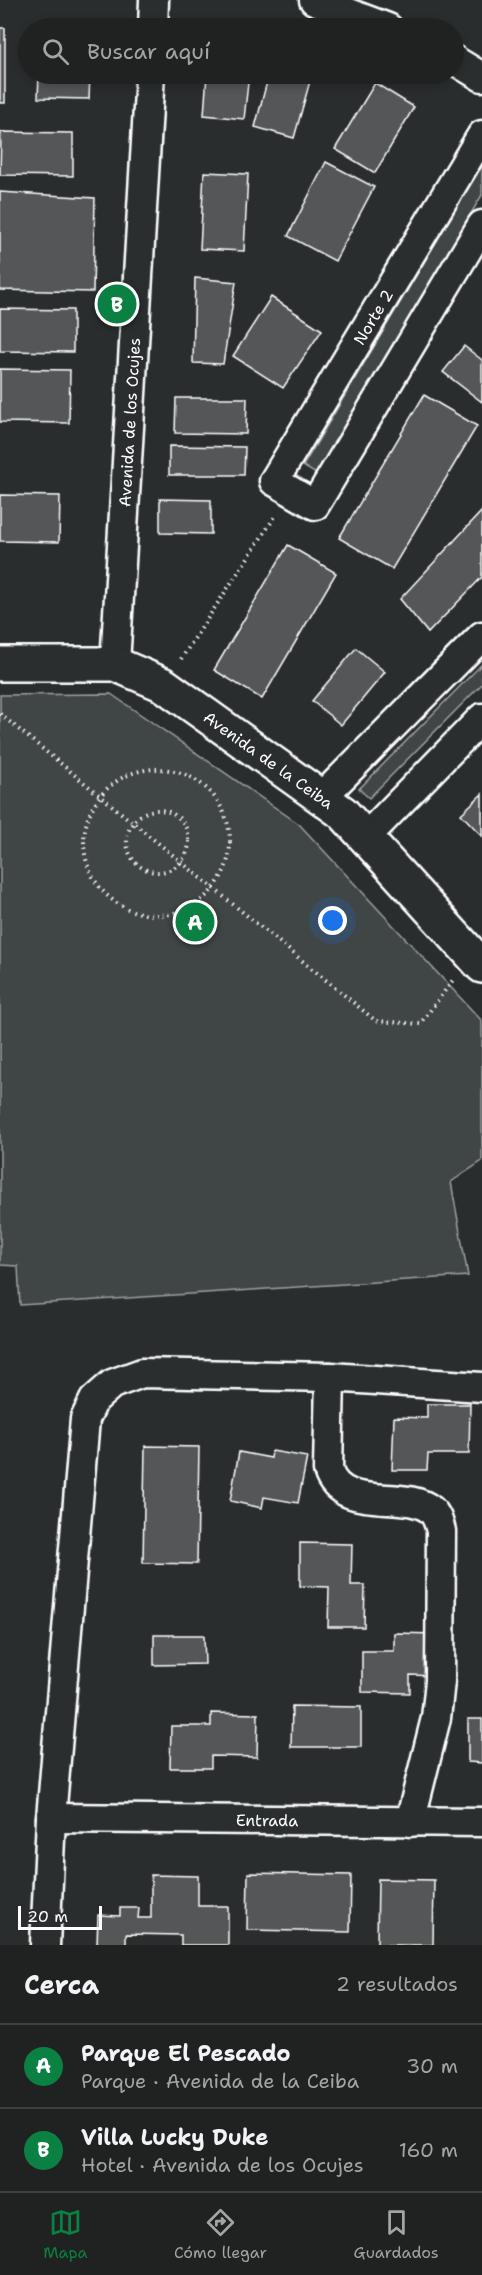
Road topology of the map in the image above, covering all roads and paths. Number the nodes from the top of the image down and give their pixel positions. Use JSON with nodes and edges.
{"nodes":[{"id":1,"x":154,"y":0,"type":"edge"},
{"id":2,"x":315,"y":0,"type":"edge"},
{"id":3,"x":153,"y":18,"type":"edge"},
{"id":4,"x":362,"y":18,"type":"edge"},
{"id":5,"x":464,"y":66,"type":"edge"},
{"id":6,"x":482,"y":76,"type":"edge"},
{"id":7,"x":149,"y":84,"type":"edge"},
{"id":8,"x":482,"y":135,"type":"edge"},
{"id":9,"x":482,"y":225,"type":"edge"},
{"id":10,"x":292,"y":491,"type":"junction"},
{"id":11,"x":482,"y":636,"type":"edge"},
{"id":12,"x":0,"y":664,"type":"edge"},
{"id":13,"x":115,"y":664,"type":"junction"},
{"id":14,"x":164,"y":685,"type":"junction"},
{"id":15,"x":0,"y":714,"type":"edge"},
{"id":16,"x":482,"y":718,"type":"edge"},
{"id":17,"x":100,"y":796,"type":"junction"},
{"id":18,"x":323,"y":796,"type":"junction"},
{"id":19,"x":132,"y":822,"type":"junction"},
{"id":20,"x":366,"y":837,"type":"junction"},
{"id":21,"x":182,"y":862,"type":"junction"},
{"id":22,"x":214,"y":889,"type":"junction"},
{"id":23,"x":477,"y":960,"type":"edge"},
{"id":24,"x":330,"y":1377,"type":"junction"},
{"id":25,"x":482,"y":1387,"type":"edge"},
{"id":26,"x":51,"y":1818,"type":"junction"},
{"id":27,"x":410,"y":1822,"type":"junction"},
{"id":28,"x":482,"y":1822,"type":"edge"},
{"id":29,"x":45,"y":1945,"type":"edge"}],
"edges":[{"from":1,"to":3,"type":"street"},
{"from":2,"to":4,"type":"street"},
{"from":5,"to":6,"type":"street"},
{"from":7,"to":13,"type":"street","name":"Avenida de los Ocujes"},
{"from":8,"to":10,"type":"street","name":"Norte 2"},
{"from":9,"to":10,"type":"street","name":"Norte 2"},
{"from":10,"to":14,"type":"path"},
{"from":11,"to":18,"type":"street"},
{"from":12,"to":13,"type":"street","name":"Avenida de la Ceiba"},
{"from":13,"to":14,"type":"street","name":"Avenida de la Ceiba"},
{"from":14,"to":18,"type":"street","name":"Avenida de la Ceiba"},
{"from":15,"to":17,"type":"path"},
{"from":16,"to":20,"type":"street"},
{"from":17,"to":19,"type":"path"},
{"from":17,"to":22,"type":"path"},
{"from":17,"to":22,"type":"path"},
{"from":18,"to":20,"type":"street","name":"Avenida de la Ceiba"},
{"from":19,"to":21,"type":"path"},
{"from":19,"to":21,"type":"path"},
{"from":19,"to":21,"type":"path"},
{"from":20,"to":23,"type":"street","name":"Avenida de la Ceiba"},
{"from":21,"to":22,"type":"path"},
{"from":22,"to":23,"type":"path"},
{"from":24,"to":25,"type":"street"},
{"from":24,"to":26,"type":"street"},
{"from":24,"to":27,"type":"street"},
{"from":26,"to":27,"type":"street","name":"Entrada"},
{"from":26,"to":29,"type":"street"},
{"from":27,"to":28,"type":"street","name":"Entrada"}]}
